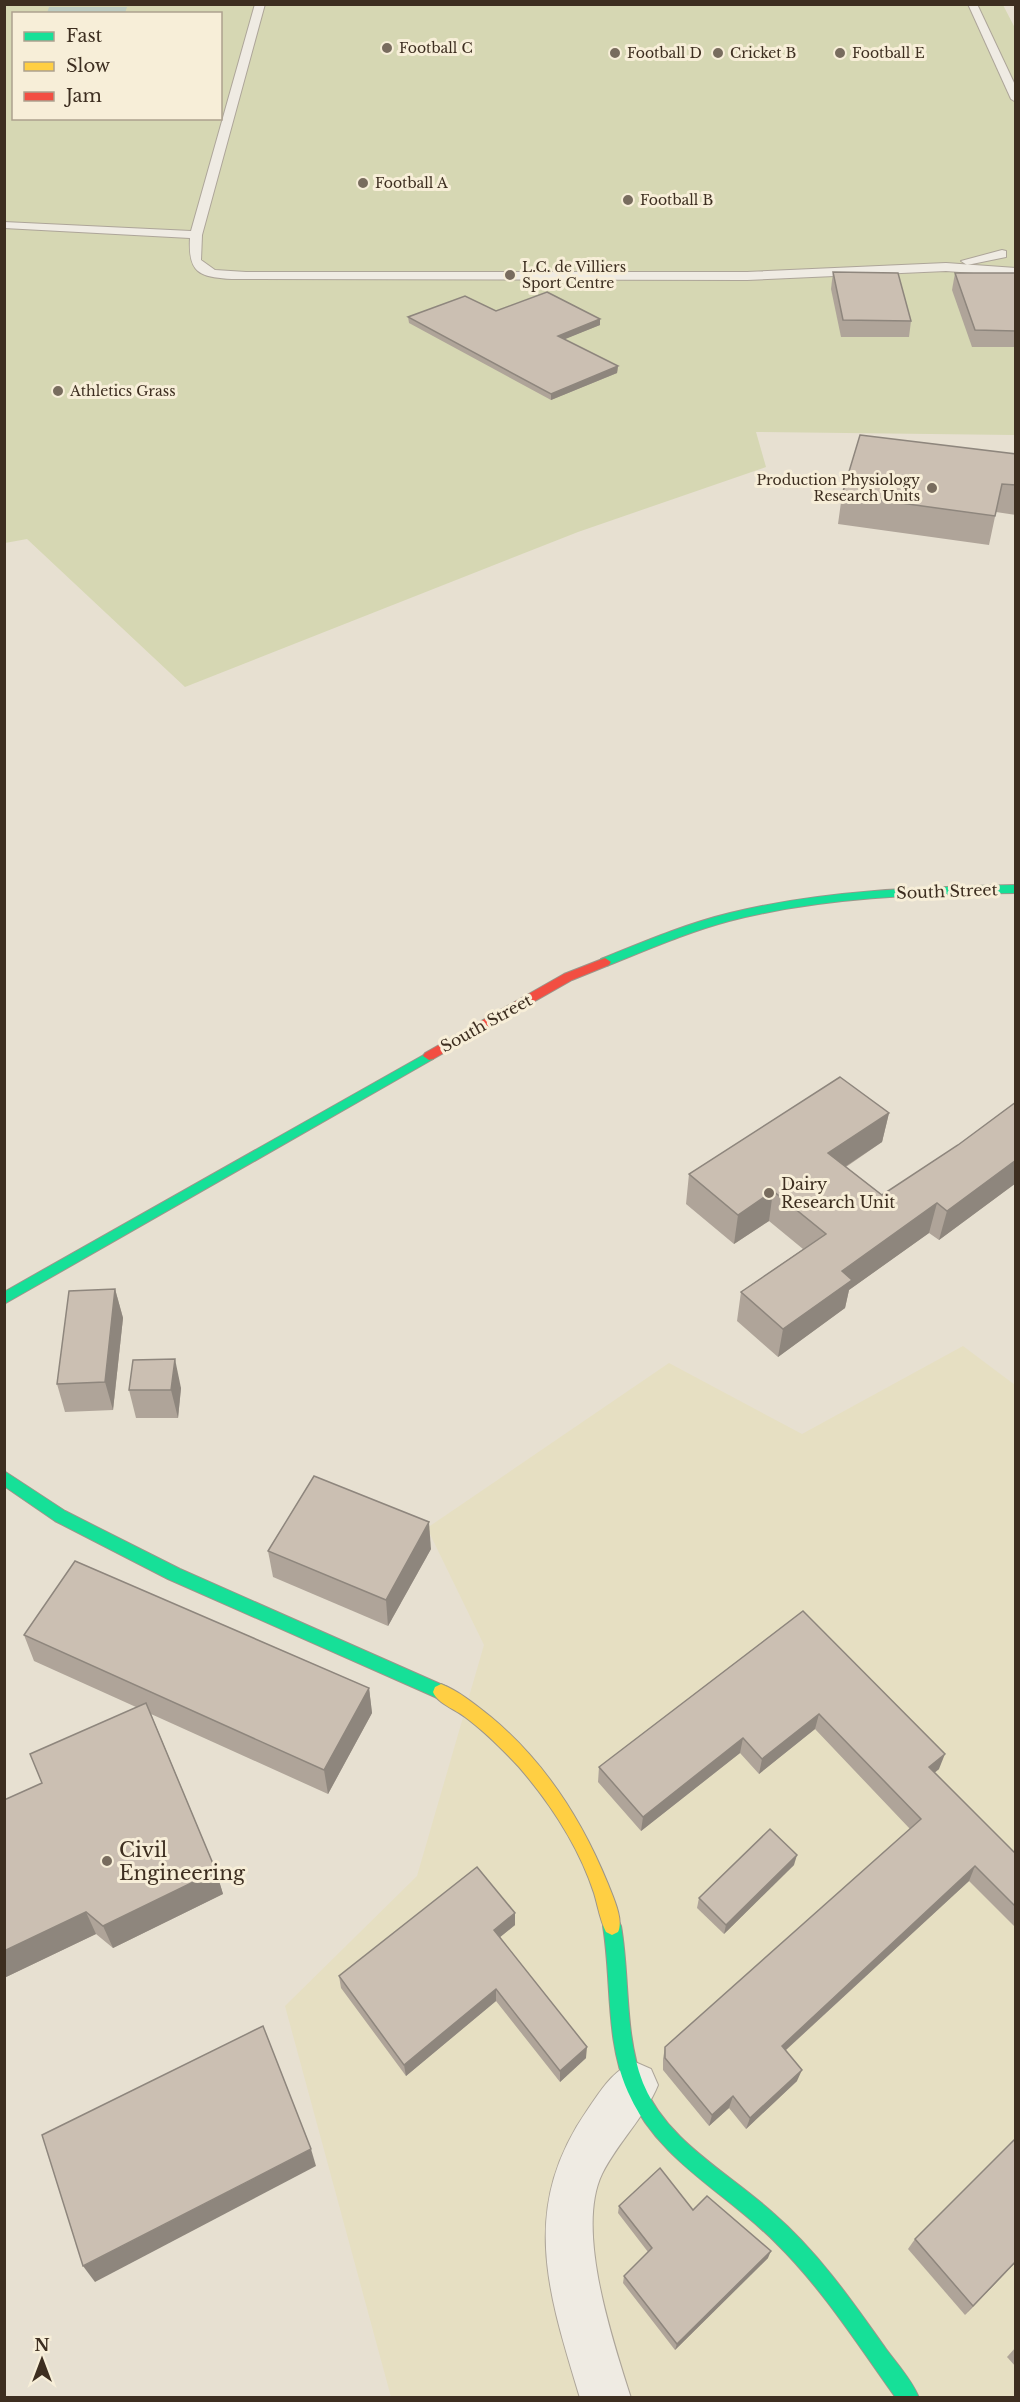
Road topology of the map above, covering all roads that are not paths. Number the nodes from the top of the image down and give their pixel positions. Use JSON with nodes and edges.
{"nodes":[{"id":1,"x":260,"y":4,"type":"edge"},
{"id":2,"x":972,"y":4,"type":"edge"},
{"id":3,"x":1016,"y":99,"type":"edge"},
{"id":4,"x":4,"y":225,"type":"edge"},
{"id":5,"x":196,"y":235,"type":"junction"},
{"id":6,"x":1014,"y":246,"type":"edge"},
{"id":7,"x":1002,"y":254,"type":"junction"},
{"id":8,"x":946,"y":267,"type":"junction"},
{"id":9,"x":1016,"y":272,"type":"edge"},
{"id":10,"x":1016,"y":889,"type":"edge"},
{"id":11,"x":4,"y":1299,"type":"edge"},
{"id":12,"x":4,"y":1477,"type":"edge"},
{"id":13,"x":635,"y":2085,"type":"junction"},
{"id":14,"x":606,"y":2397,"type":"edge"},
{"id":15,"x":909,"y":2397,"type":"edge"}],
"edges":[{"from":1,"to":5,"type":"lane"},
{"from":2,"to":3,"type":"lane"},
{"from":4,"to":5,"type":"lane"},
{"from":5,"to":8,"type":"lane"},
{"from":6,"to":7,"type":"lane"},
{"from":7,"to":8,"type":"lane"},
{"from":7,"to":9,"type":"lane"},
{"from":8,"to":9,"type":"lane"},
{"from":10,"to":11,"type":"street","name":"South Street"},
{"from":12,"to":13,"type":"street"},
{"from":13,"to":14,"type":"street"},
{"from":13,"to":15,"type":"street"}]}
